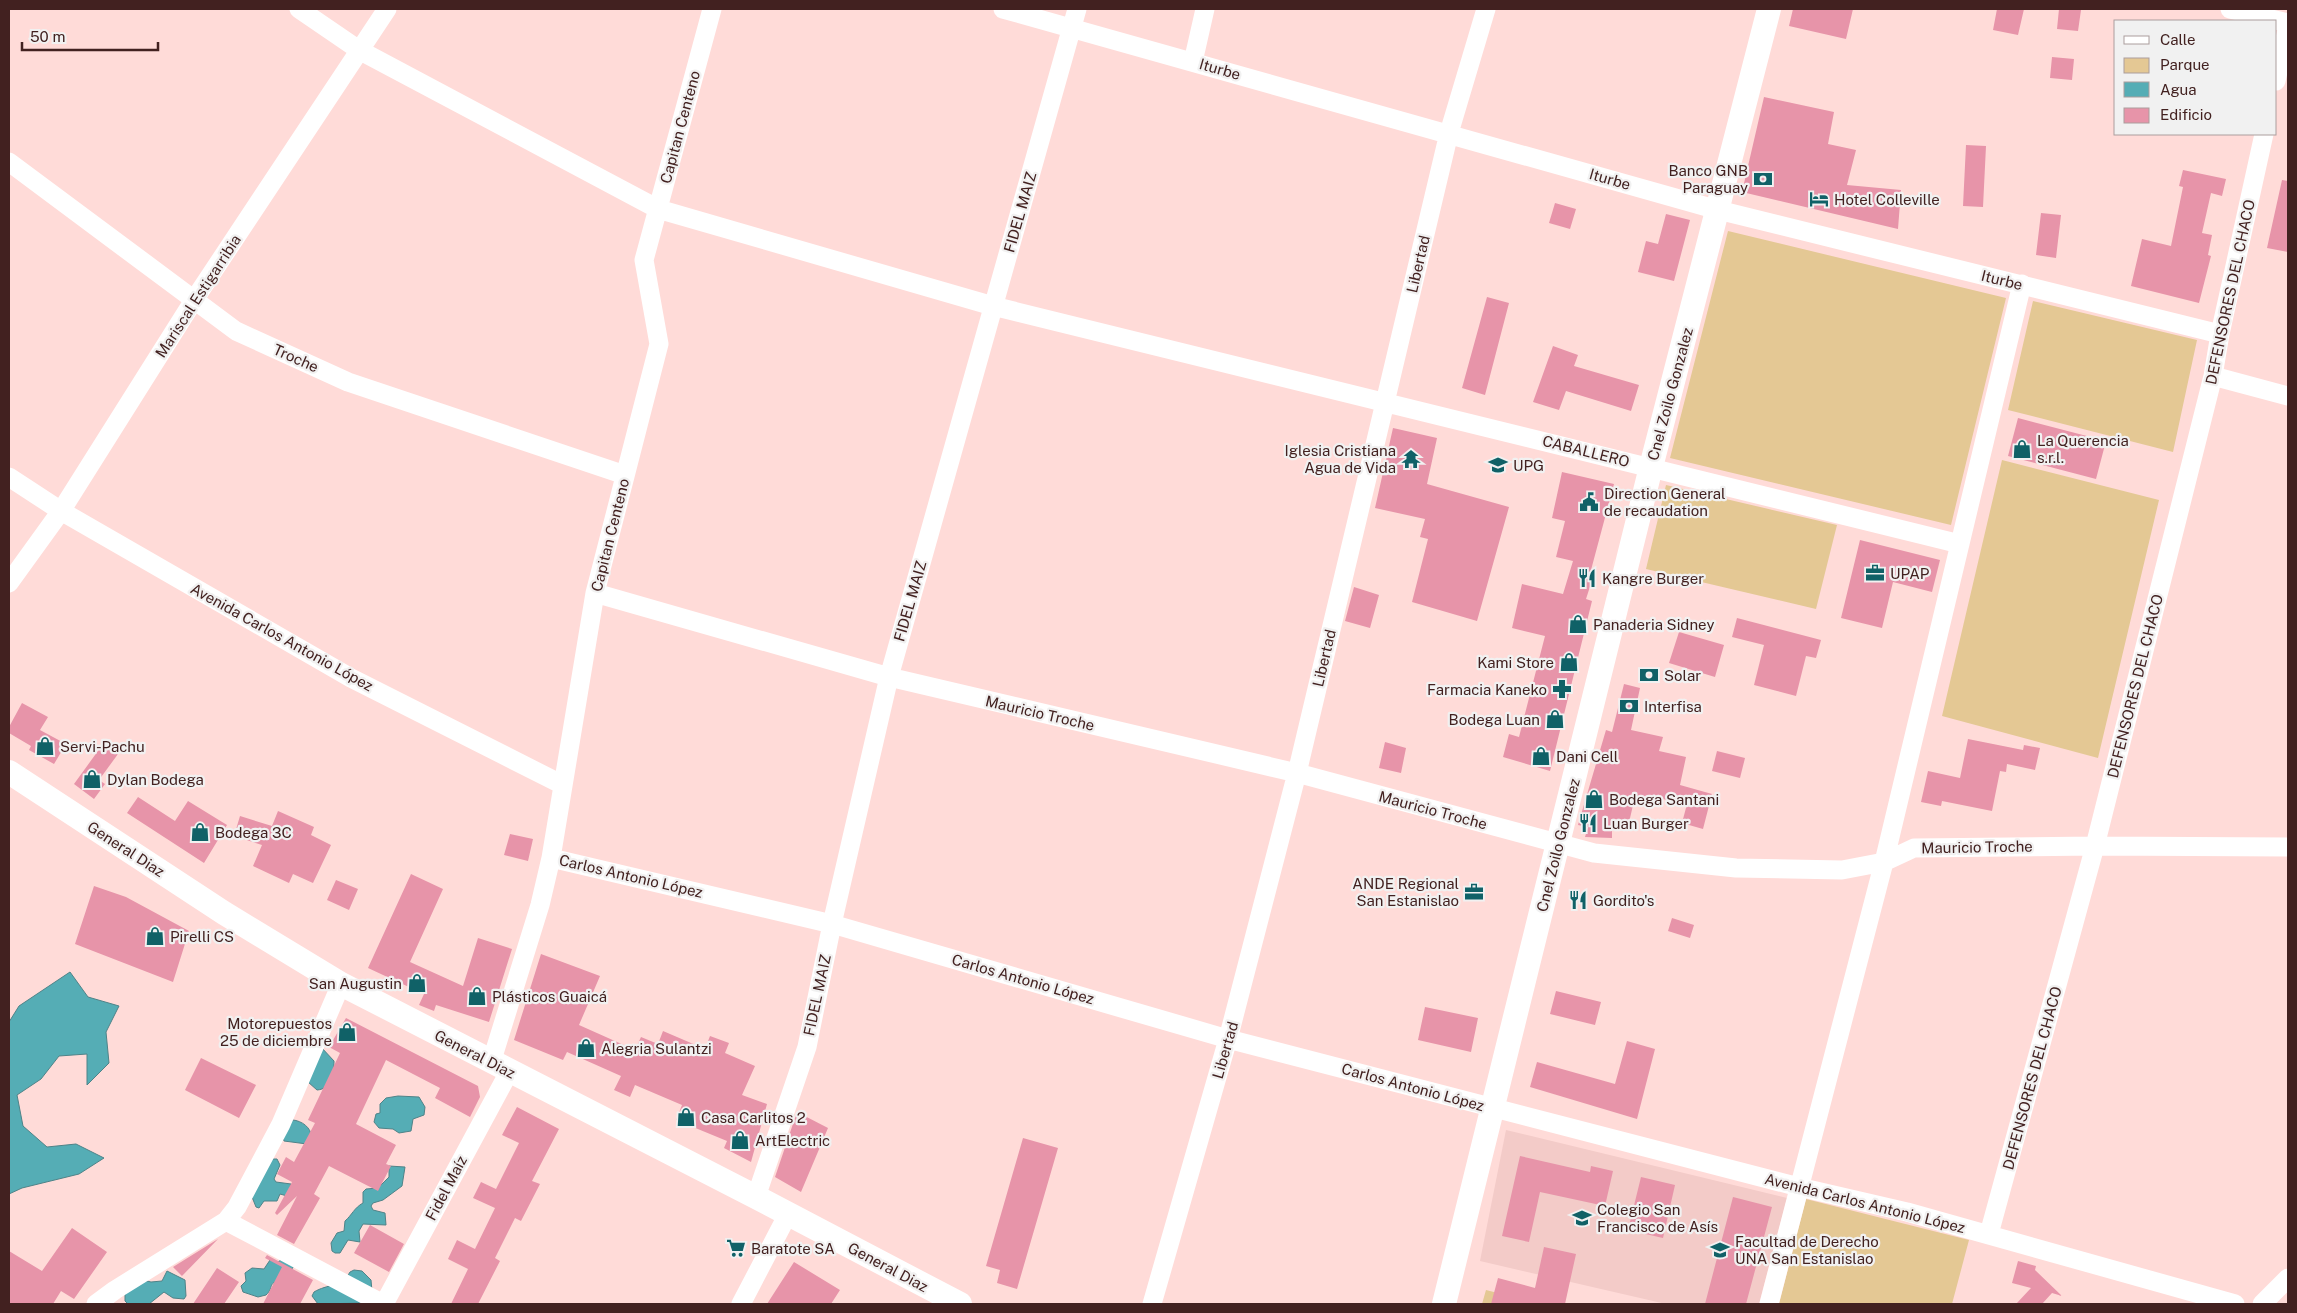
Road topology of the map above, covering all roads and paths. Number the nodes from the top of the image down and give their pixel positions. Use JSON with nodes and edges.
{"nodes":[{"id":1,"x":299,"y":9,"type":"edge"},
{"id":2,"x":387,"y":9,"type":"edge"},
{"id":3,"x":712,"y":9,"type":"edge"},
{"id":4,"x":1003,"y":9,"type":"edge"},
{"id":5,"x":1077,"y":9,"type":"edge"},
{"id":6,"x":1205,"y":9,"type":"edge"},
{"id":7,"x":1486,"y":9,"type":"edge"},
{"id":8,"x":1769,"y":9,"type":"edge"},
{"id":9,"x":2230,"y":9,"type":"edge"},
{"id":10,"x":2273,"y":20,"type":"edge"},
{"id":11,"x":2288,"y":24,"type":"edge"},
{"id":12,"x":1072,"y":28,"type":"junction"},
{"id":13,"x":359,"y":50,"type":"junction"},
{"id":14,"x":1193,"y":62,"type":"junction"},
{"id":15,"x":2277,"y":76,"type":"edge"},
{"id":16,"x":1448,"y":134,"type":"junction"},
{"id":17,"x":2264,"y":135,"type":"edge"},
{"id":18,"x":9,"y":162,"type":"edge"},
{"id":19,"x":658,"y":209,"type":"junction"},
{"id":20,"x":1718,"y":210,"type":"junction"},
{"id":21,"x":2022,"y":284,"type":"junction"},
{"id":22,"x":194,"y":300,"type":"junction"},
{"id":23,"x":994,"y":306,"type":"junction"},
{"id":24,"x":2220,"y":334,"type":"junction"},
{"id":25,"x":2213,"y":376,"type":"junction"},
{"id":26,"x":2288,"y":396,"type":"edge"},
{"id":27,"x":1386,"y":402,"type":"junction"},
{"id":28,"x":1651,"y":467,"type":"junction"},
{"id":29,"x":625,"y":475,"type":"junction"},
{"id":30,"x":9,"y":477,"type":"edge"},
{"id":31,"x":61,"y":512,"type":"junction"},
{"id":32,"x":1960,"y":544,"type":"junction"},
{"id":33,"x":9,"y":583,"type":"edge"},
{"id":34,"x":595,"y":594,"type":"junction"},
{"id":35,"x":888,"y":677,"type":"junction"},
{"id":36,"x":1297,"y":773,"type":"junction"},
{"id":37,"x":14,"y":778,"type":"edge"},
{"id":38,"x":563,"y":785,"type":"junction"},
{"id":39,"x":1559,"y":844,"type":"junction"},
{"id":40,"x":2095,"y":846,"type":"junction"},
{"id":41,"x":2288,"y":847,"type":"edge"},
{"id":42,"x":551,"y":858,"type":"junction"},
{"id":43,"x":1884,"y":862,"type":"junction"},
{"id":44,"x":832,"y":924,"type":"junction"},
{"id":45,"x":341,"y":984,"type":"junction"},
{"id":46,"x":1228,"y":1039,"type":"junction"},
{"id":47,"x":500,"y":1067,"type":"junction"},
{"id":48,"x":1492,"y":1108,"type":"junction"},
{"id":49,"x":1799,"y":1187,"type":"junction"},
{"id":50,"x":756,"y":1197,"type":"junction"},
{"id":51,"x":788,"y":1214,"type":"junction"},
{"id":52,"x":226,"y":1221,"type":"junction"},
{"id":53,"x":1990,"y":1234,"type":"junction"},
{"id":54,"x":2288,"y":1278,"type":"edge"},
{"id":55,"x":111,"y":1297,"type":"edge"},
{"id":56,"x":96,"y":1304,"type":"edge"},
{"id":57,"x":383,"y":1304,"type":"edge"},
{"id":58,"x":741,"y":1304,"type":"edge"},
{"id":59,"x":960,"y":1304,"type":"edge"},
{"id":60,"x":1152,"y":1304,"type":"edge"},
{"id":61,"x":1444,"y":1304,"type":"edge"},
{"id":62,"x":1769,"y":1304,"type":"edge"},
{"id":63,"x":2235,"y":1304,"type":"edge"},
{"id":64,"x":2262,"y":1304,"type":"edge"}],
"edges":[{"from":1,"to":13,"type":"street","name":"CABALLERO"},
{"from":2,"to":13,"type":"street","name":"Mariscal Estigarribia"},
{"from":3,"to":19,"type":"street","name":"Capitan Centeno"},
{"from":4,"to":12,"type":"street","name":"Iturbe"},
{"from":5,"to":12,"type":"street","name":"FIDEL MAIZ"},
{"from":6,"to":14,"type":"street"},
{"from":7,"to":16,"type":"street","name":"Libertad"},
{"from":8,"to":20,"type":"main road","name":"Cnel Zoilo Gonzalez"},
{"from":9,"to":10,"type":"street"},
{"from":11,"to":15,"type":"street"},
{"from":12,"to":14,"type":"street","name":"Iturbe"},
{"from":12,"to":23,"type":"street","name":"FIDEL MAIZ"},
{"from":13,"to":19,"type":"street","name":"CABALLERO"},
{"from":13,"to":22,"type":"street","name":"Mariscal Estigarribia"},
{"from":14,"to":16,"type":"street","name":"Iturbe"},
{"from":16,"to":20,"type":"street","name":"Iturbe"},
{"from":16,"to":27,"type":"street","name":"Libertad"},
{"from":17,"to":24,"type":"street","name":"DEFENSORES DEL CHACO"},
{"from":18,"to":22,"type":"street","name":"Troche"},
{"from":19,"to":23,"type":"street","name":"CABALLERO"},
{"from":19,"to":29,"type":"street","name":"Capitan Centeno"},
{"from":20,"to":21,"type":"street","name":"Iturbe"},
{"from":20,"to":28,"type":"main road","name":"Cnel Zoilo Gonzalez"},
{"from":21,"to":24,"type":"street","name":"Iturbe"},
{"from":21,"to":32,"type":"street"},
{"from":22,"to":29,"type":"street","name":"Troche"},
{"from":22,"to":31,"type":"street","name":"Mariscal Estigarribia"},
{"from":23,"to":27,"type":"street","name":"CABALLERO"},
{"from":23,"to":35,"type":"street","name":"FIDEL MAIZ"},
{"from":24,"to":25,"type":"street","name":"DEFENSORES DEL CHACO"},
{"from":25,"to":26,"type":"street"},
{"from":25,"to":40,"type":"street","name":"DEFENSORES DEL CHACO"},
{"from":27,"to":28,"type":"street","name":"CABALLERO"},
{"from":27,"to":36,"type":"street","name":"Libertad"},
{"from":28,"to":32,"type":"street","name":"CABALLERO"},
{"from":28,"to":39,"type":"main road","name":"Cnel Zoilo Gonzalez"},
{"from":29,"to":34,"type":"street","name":"Capitan Centeno"},
{"from":30,"to":31,"type":"street","name":"Avenida Carlos Antonio López"},
{"from":31,"to":33,"type":"street","name":"Mariscal Estigarribia"},
{"from":31,"to":38,"type":"street","name":"Avenida Carlos Antonio López"},
{"from":32,"to":43,"type":"street"},
{"from":34,"to":35,"type":"street","name":"Mauricio Troche"},
{"from":34,"to":38,"type":"street","name":"Capitan Centeno"},
{"from":35,"to":36,"type":"street","name":"Mauricio Troche"},
{"from":35,"to":44,"type":"street","name":"FIDEL MAIZ"},
{"from":36,"to":39,"type":"street","name":"Mauricio Troche"},
{"from":36,"to":46,"type":"street","name":"Libertad"},
{"from":37,"to":45,"type":"main road","name":"General Diaz"},
{"from":38,"to":42,"type":"street","name":"Capitan Centeno"},
{"from":39,"to":43,"type":"street","name":"Mauricio Troche"},
{"from":39,"to":48,"type":"main road","name":"Cnel Zoilo Gonzalez"},
{"from":40,"to":41,"type":"street","name":"Mauricio Troche"},
{"from":40,"to":43,"type":"street","name":"Mauricio Troche"},
{"from":40,"to":53,"type":"street","name":"DEFENSORES DEL CHACO"},
{"from":42,"to":44,"type":"street","name":"Carlos Antonio López"},
{"from":42,"to":47,"type":"street","name":"Capitan Centeno"},
{"from":43,"to":49,"type":"street"},
{"from":44,"to":46,"type":"street","name":"Carlos Antonio López"},
{"from":44,"to":50,"type":"street","name":"FIDEL MAIZ"},
{"from":45,"to":47,"type":"main road","name":"General Diaz"},
{"from":45,"to":52,"type":"street"},
{"from":46,"to":48,"type":"street","name":"Carlos Antonio López"},
{"from":46,"to":60,"type":"street","name":"Libertad"},
{"from":47,"to":50,"type":"main road","name":"General Diaz"},
{"from":47,"to":57,"type":"street","name":"Fidel Maíz"},
{"from":48,"to":49,"type":"street","name":"Avenida Carlos Antonio López"},
{"from":48,"to":61,"type":"main road","name":"Cnel Zoilo Gonzalez"},
{"from":49,"to":53,"type":"street","name":"Avenida Carlos Antonio López"},
{"from":49,"to":62,"type":"street"},
{"from":50,"to":51,"type":"main road","name":"General Diaz"},
{"from":51,"to":58,"type":"street"},
{"from":51,"to":59,"type":"main road","name":"General Diaz"},
{"from":52,"to":55,"type":"street"},
{"from":52,"to":57,"type":"street"},
{"from":53,"to":63,"type":"street","name":"Avenida Carlos Antonio López"},
{"from":54,"to":64,"type":"street"},
{"from":55,"to":56,"type":"street"}]}
